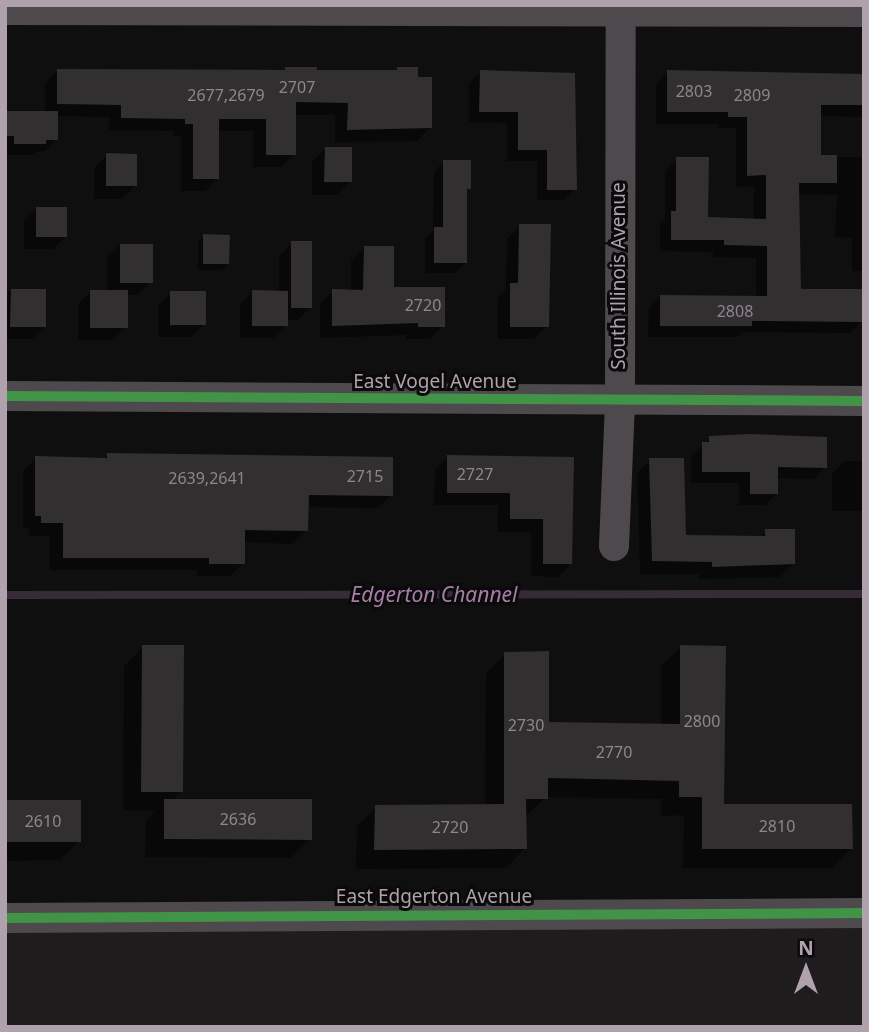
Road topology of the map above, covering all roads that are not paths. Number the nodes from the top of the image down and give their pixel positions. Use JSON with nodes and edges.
{"nodes":[{"id":1,"x":621,"y":8,"type":"edge"},
{"id":2,"x":5,"y":10,"type":"edge"},
{"id":3,"x":864,"y":12,"type":"edge"},
{"id":4,"x":5,"y":396,"type":"edge"},
{"id":5,"x":620,"y":401,"type":"junction"},
{"id":6,"x":864,"y":401,"type":"edge"},
{"id":7,"x":614,"y":546,"type":"dead end"},
{"id":8,"x":864,"y":913,"type":"edge"},
{"id":9,"x":5,"y":918,"type":"edge"}],
"edges":[{"from":1,"to":2,"type":"street"},
{"from":1,"to":3,"type":"street"},
{"from":1,"to":5,"type":"street","name":"South Illinois Avenue"},
{"from":4,"to":5,"type":"street","name":"East Vogel Avenue"},
{"from":5,"to":6,"type":"street","name":"East Vogel Avenue"},
{"from":5,"to":7,"type":"street","name":"South Illinois Avenue"},
{"from":8,"to":9,"type":"street","name":"East Edgerton Avenue"}]}
